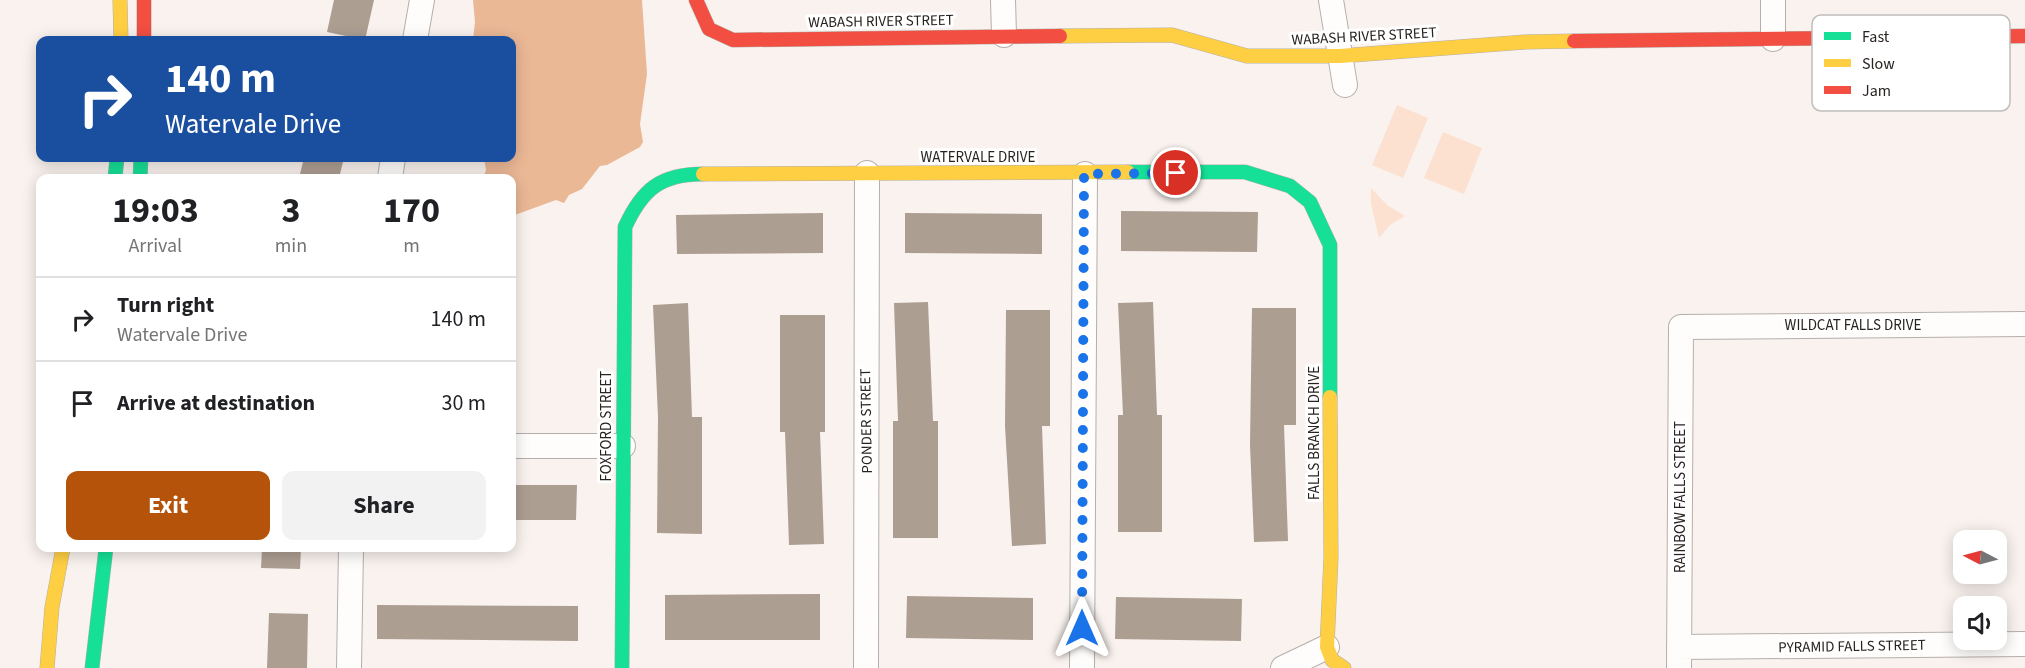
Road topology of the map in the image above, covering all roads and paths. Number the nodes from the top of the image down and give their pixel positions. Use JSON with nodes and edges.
{"nodes":[{"id":1,"x":120,"y":0,"type":"edge"},
{"id":2,"x":144,"y":0,"type":"edge"},
{"id":3,"x":422,"y":0,"type":"edge"},
{"id":4,"x":696,"y":0,"type":"edge"},
{"id":5,"x":1003,"y":0,"type":"edge"},
{"id":6,"x":1331,"y":0,"type":"edge"},
{"id":7,"x":1773,"y":0,"type":"edge"},
{"id":8,"x":1004,"y":35,"type":"junction"},
{"id":9,"x":121,"y":36,"type":"edge"},
{"id":10,"x":144,"y":36,"type":"edge"},
{"id":11,"x":416,"y":36,"type":"edge"},
{"id":12,"x":2010,"y":36,"type":"edge"},
{"id":13,"x":2025,"y":36,"type":"edge"},
{"id":14,"x":1773,"y":39,"type":"junction"},
{"id":15,"x":1812,"y":39,"type":"edge"},
{"id":16,"x":1340,"y":56,"type":"junction"},
{"id":17,"x":1345,"y":85,"type":"dead end"},
{"id":18,"x":867,"y":173,"type":"junction"},
{"id":19,"x":1084,"y":174,"type":"junction"},
{"id":20,"x":646,"y":190,"type":"joint"},
{"id":21,"x":1307,"y":197,"type":"joint"},
{"id":22,"x":2025,"y":324,"type":"edge"},
{"id":23,"x":1681,"y":327,"type":"joint"},
{"id":24,"x":516,"y":446,"type":"edge"},
{"id":25,"x":623,"y":446,"type":"junction"},
{"id":26,"x":62,"y":552,"type":"edge"},
{"id":27,"x":106,"y":552,"type":"edge"},
{"id":28,"x":351,"y":552,"type":"edge"},
{"id":29,"x":2025,"y":644,"type":"edge"},
{"id":30,"x":1327,"y":646,"type":"junction"},
{"id":31,"x":1679,"y":658,"type":"edge"},
{"id":32,"x":46,"y":668,"type":"edge"},
{"id":33,"x":92,"y":668,"type":"edge"},
{"id":34,"x":349,"y":668,"type":"edge"},
{"id":35,"x":622,"y":668,"type":"edge"},
{"id":36,"x":866,"y":668,"type":"edge"},
{"id":37,"x":1082,"y":668,"type":"edge"},
{"id":38,"x":1283,"y":668,"type":"edge"},
{"id":39,"x":1344,"y":668,"type":"edge"}],
"edges":[{"from":1,"to":9,"type":"street"},
{"from":2,"to":10,"type":"street"},
{"from":3,"to":11,"type":"street"},
{"from":4,"to":8,"type":"street","name":"WABASH RIVER STREET"},
{"from":5,"to":8,"type":"street"},
{"from":6,"to":16,"type":"street"},
{"from":7,"to":14,"type":"street"},
{"from":8,"to":16,"type":"street","name":"WABASH RIVER STREET"},
{"from":12,"to":13,"type":"street","name":"WABASH RIVER STREET"},
{"from":14,"to":15,"type":"street","name":"WABASH RIVER STREET"},
{"from":14,"to":16,"type":"street","name":"WABASH RIVER STREET"},
{"from":16,"to":17,"type":"street"},
{"from":18,"to":19,"type":"street","name":"WATERVALE DRIVE"},
{"from":18,"to":20,"type":"street","name":"WATERVALE DRIVE"},
{"from":18,"to":36,"type":"street","name":"PONDER STREET"},
{"from":19,"to":21,"type":"street","name":"WATERVALE DRIVE"},
{"from":19,"to":37,"type":"street"},
{"from":20,"to":25,"type":"street","name":"FOXFORD STREET"},
{"from":21,"to":30,"type":"street","name":"FALLS BRANCH DRIVE"},
{"from":22,"to":23,"type":"street","name":"WILDCAT FALLS DRIVE"},
{"from":23,"to":31,"type":"street","name":"RAINBOW FALLS STREET"},
{"from":24,"to":25,"type":"street"},
{"from":25,"to":35,"type":"street","name":"FOXFORD STREET"},
{"from":26,"to":32,"type":"street"},
{"from":27,"to":33,"type":"street"},
{"from":28,"to":34,"type":"street"},
{"from":29,"to":31,"type":"street","name":"PYRAMID FALLS STREET"},
{"from":30,"to":38,"type":"street"},
{"from":30,"to":39,"type":"street"}]}
